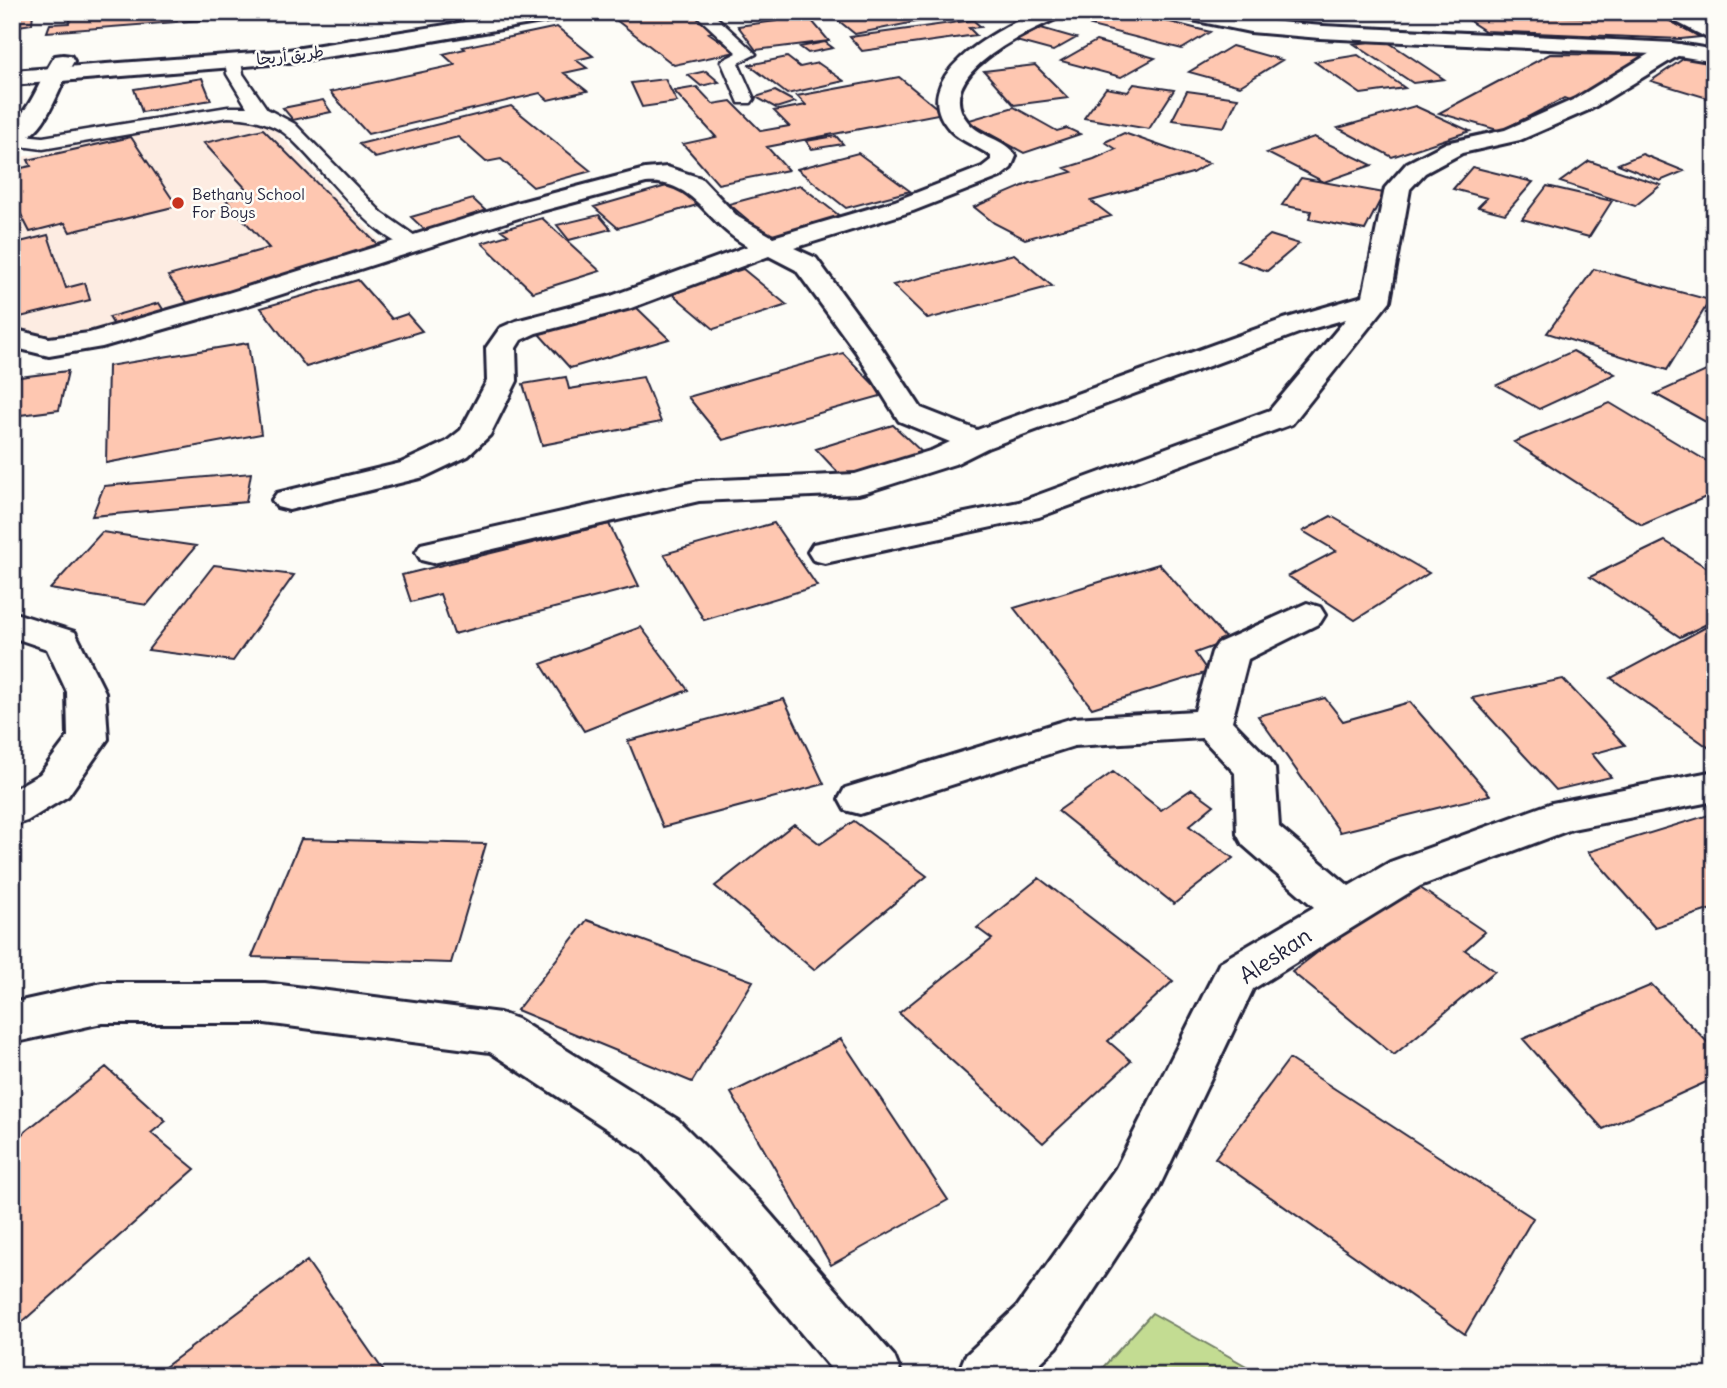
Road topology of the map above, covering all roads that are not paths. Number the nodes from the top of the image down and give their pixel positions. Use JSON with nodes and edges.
{"nodes":[{"id":1,"x":498,"y":12,"type":"edge"},
{"id":2,"x":565,"y":12,"type":"edge"},
{"id":3,"x":701,"y":12,"type":"edge"},
{"id":4,"x":1055,"y":12,"type":"edge"},
{"id":5,"x":1180,"y":12,"type":"edge"},
{"id":6,"x":1672,"y":12,"type":"edge"},
{"id":7,"x":1715,"y":36,"type":"edge"},
{"id":8,"x":1673,"y":49,"type":"junction"},
{"id":9,"x":1715,"y":56,"type":"edge"},
{"id":10,"x":233,"y":61,"type":"junction"},
{"id":11,"x":12,"y":64,"type":"edge"},
{"id":12,"x":58,"y":68,"type":"junction"},
{"id":13,"x":12,"y":78,"type":"edge"},
{"id":14,"x":745,"y":99,"type":"dead end"},
{"id":15,"x":260,"y":113,"type":"junction"},
{"id":16,"x":12,"y":138,"type":"edge"},
{"id":17,"x":411,"y":242,"type":"junction"},
{"id":18,"x":772,"y":246,"type":"junction"},
{"id":19,"x":1376,"y":301,"type":"junction"},
{"id":20,"x":12,"y":338,"type":"edge"},
{"id":21,"x":976,"y":441,"type":"junction"},
{"id":22,"x":289,"y":500,"type":"dead end"},
{"id":23,"x":433,"y":552,"type":"dead end"},
{"id":24,"x":825,"y":552,"type":"dead end"},
{"id":25,"x":1307,"y":615,"type":"dead end"},
{"id":26,"x":12,"y":624,"type":"edge"},
{"id":27,"x":1211,"y":724,"type":"junction"},
{"id":28,"x":1715,"y":786,"type":"edge"},
{"id":29,"x":860,"y":799,"type":"dead end"},
{"id":30,"x":12,"y":810,"type":"edge"},
{"id":31,"x":1346,"y":909,"type":"junction"},
{"id":32,"x":12,"y":1023,"type":"edge"},
{"id":33,"x":874,"y":1376,"type":"edge"},
{"id":34,"x":985,"y":1376,"type":"edge"}],
"edges":[{"from":1,"to":12,"type":"street","name":"طريق أريحا"},
{"from":2,"to":10,"type":"street","name":"طريق أريحا"},
{"from":3,"to":14,"type":"lane"},
{"from":4,"to":18,"type":"street"},
{"from":5,"to":8,"type":"street"},
{"from":6,"to":7,"type":"street"},
{"from":8,"to":9,"type":"street"},
{"from":8,"to":19,"type":"street"},
{"from":10,"to":12,"type":"street","name":"طريق أريحا"},
{"from":10,"to":15,"type":"lane"},
{"from":11,"to":12,"type":"street","name":"طريق أريحا"},
{"from":12,"to":13,"type":"street","name":"طريق أريحا"},
{"from":12,"to":16,"type":"street"},
{"from":15,"to":16,"type":"lane"},
{"from":15,"to":17,"type":"lane"},
{"from":17,"to":18,"type":"street"},
{"from":17,"to":20,"type":"street"},
{"from":18,"to":21,"type":"street"},
{"from":18,"to":22,"type":"street"},
{"from":19,"to":21,"type":"street"},
{"from":19,"to":24,"type":"street"},
{"from":21,"to":23,"type":"street"},
{"from":25,"to":27,"type":"street"},
{"from":26,"to":30,"type":"street"},
{"from":27,"to":29,"type":"street"},
{"from":27,"to":31,"type":"street"},
{"from":28,"to":31,"type":"street","name":"Aleskan"},
{"from":31,"to":34,"type":"street","name":"Aleskan"},
{"from":32,"to":33,"type":"street"}]}
